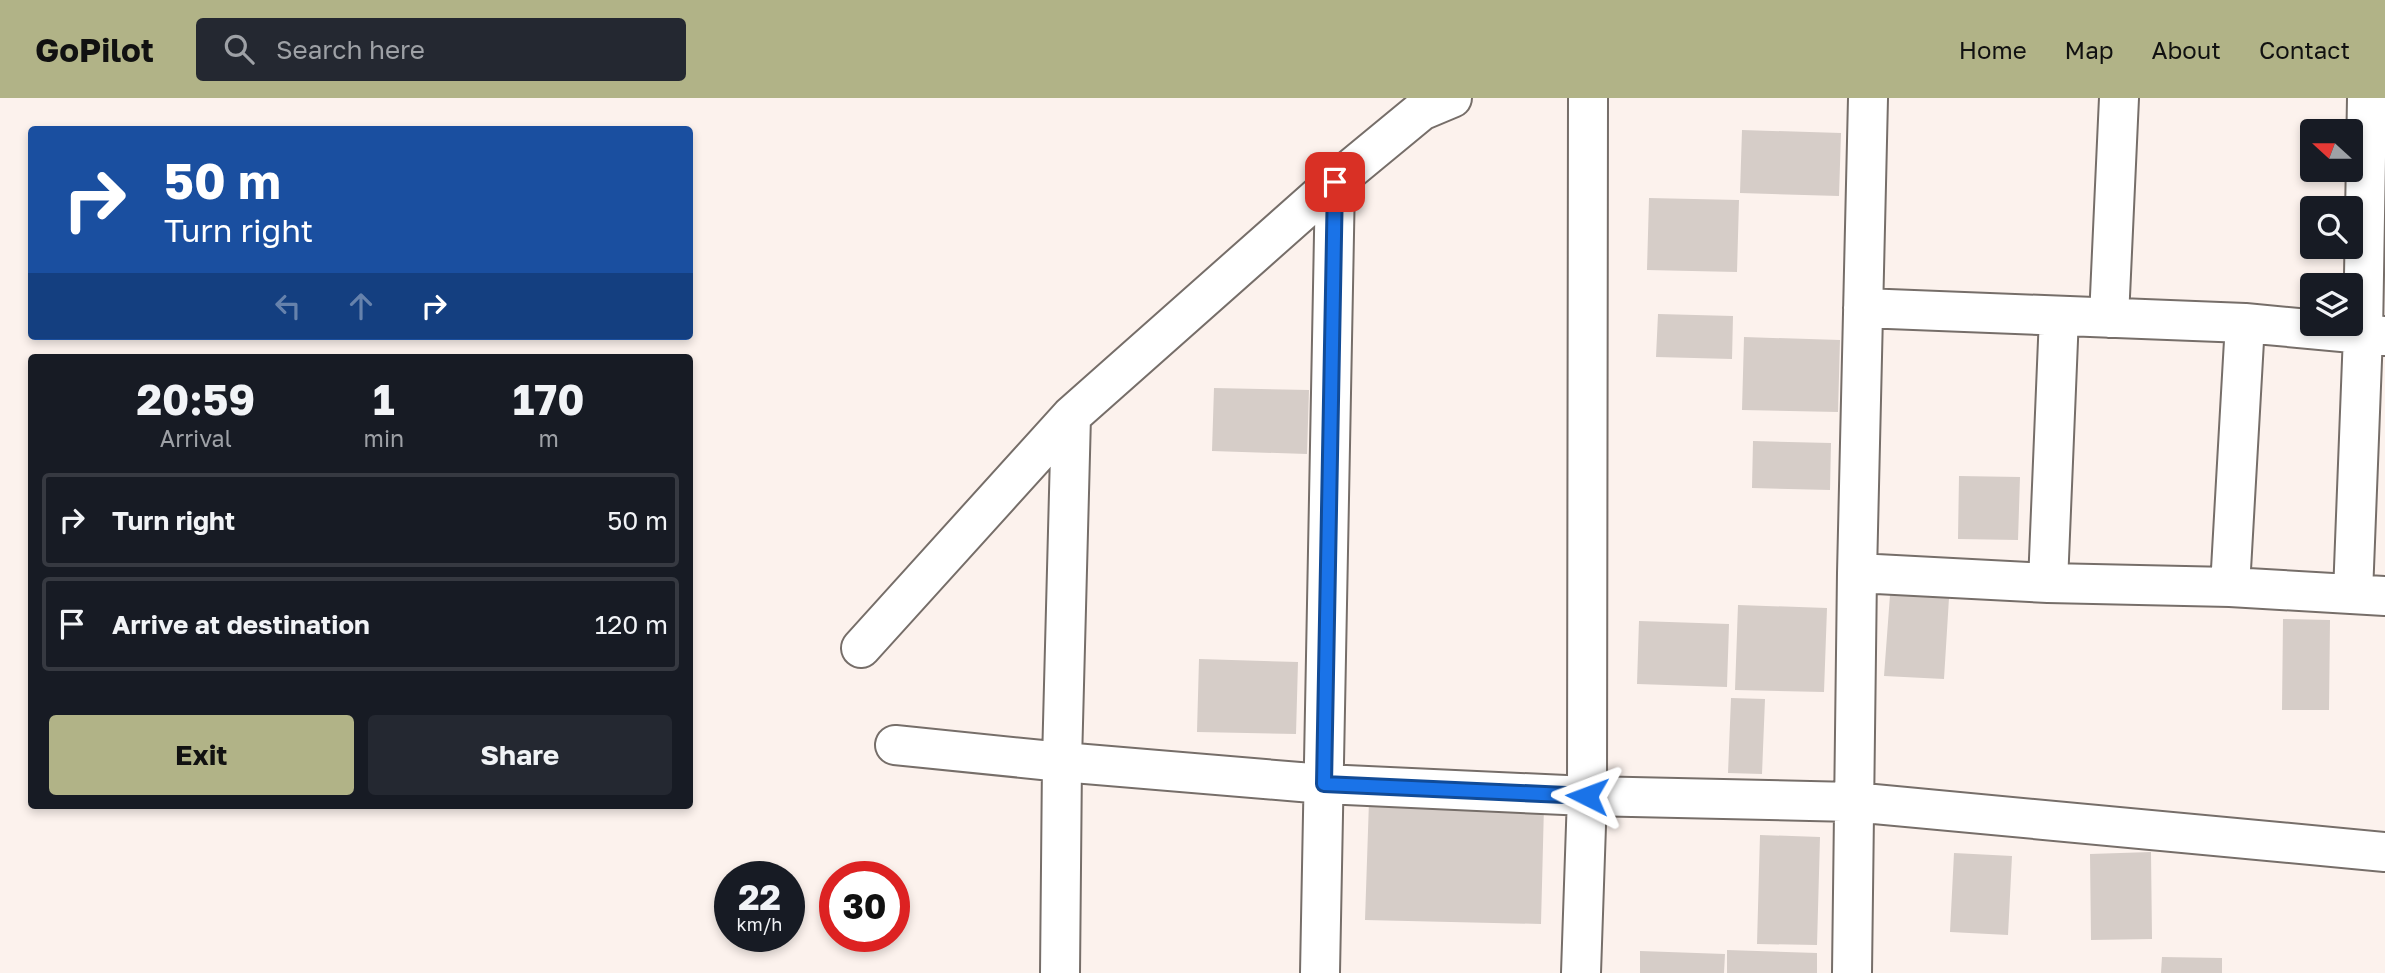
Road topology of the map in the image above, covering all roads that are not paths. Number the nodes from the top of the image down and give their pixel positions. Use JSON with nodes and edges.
{"nodes":[{"id":1,"x":1452,"y":98,"type":"edge"},
{"id":2,"x":1588,"y":98,"type":"edge"},
{"id":3,"x":1868,"y":98,"type":"edge"},
{"id":4,"x":2119,"y":98,"type":"edge"},
{"id":5,"x":2367,"y":98,"type":"edge"},
{"id":6,"x":1335,"y":182,"type":"junction"},
{"id":7,"x":1863,"y":308,"type":"junction"},
{"id":8,"x":2059,"y":316,"type":"junction"},
{"id":9,"x":2109,"y":317,"type":"junction"},
{"id":10,"x":2245,"y":323,"type":"junction"},
{"id":11,"x":2374,"y":335,"type":"edge"},
{"id":12,"x":1071,"y":416,"type":"junction"},
{"id":13,"x":1857,"y":572,"type":"junction"},
{"id":14,"x":2048,"y":583,"type":"junction"},
{"id":15,"x":2230,"y":587,"type":"junction"},
{"id":16,"x":2369,"y":595,"type":"edge"},
{"id":17,"x":861,"y":648,"type":"dead end"},
{"id":18,"x":895,"y":745,"type":"dead end"},
{"id":19,"x":1062,"y":762,"type":"junction"},
{"id":20,"x":1324,"y":784,"type":"junction"},
{"id":21,"x":1587,"y":796,"type":"junction"},
{"id":22,"x":1853,"y":802,"type":"junction"},
{"id":23,"x":2385,"y":852,"type":"edge"},
{"id":24,"x":1060,"y":973,"type":"edge"},
{"id":25,"x":1320,"y":973,"type":"edge"},
{"id":26,"x":1581,"y":973,"type":"edge"},
{"id":27,"x":1852,"y":973,"type":"edge"}],
"edges":[{"from":1,"to":6,"type":"street"},
{"from":2,"to":21,"type":"street"},
{"from":3,"to":7,"type":"street"},
{"from":4,"to":9,"type":"street"},
{"from":5,"to":11,"type":"street"},
{"from":6,"to":12,"type":"street"},
{"from":6,"to":20,"type":"street"},
{"from":7,"to":8,"type":"street"},
{"from":7,"to":13,"type":"street"},
{"from":8,"to":9,"type":"street"},
{"from":8,"to":14,"type":"street"},
{"from":9,"to":10,"type":"street"},
{"from":10,"to":11,"type":"street"},
{"from":10,"to":15,"type":"street"},
{"from":11,"to":16,"type":"street"},
{"from":12,"to":17,"type":"street"},
{"from":12,"to":19,"type":"street"},
{"from":13,"to":14,"type":"street"},
{"from":13,"to":22,"type":"street"},
{"from":14,"to":15,"type":"street"},
{"from":15,"to":16,"type":"street"},
{"from":18,"to":19,"type":"street"},
{"from":19,"to":20,"type":"street"},
{"from":19,"to":24,"type":"street"},
{"from":20,"to":21,"type":"street"},
{"from":20,"to":25,"type":"street"},
{"from":21,"to":22,"type":"street"},
{"from":21,"to":26,"type":"street"},
{"from":22,"to":23,"type":"street"},
{"from":22,"to":27,"type":"street"}]}
